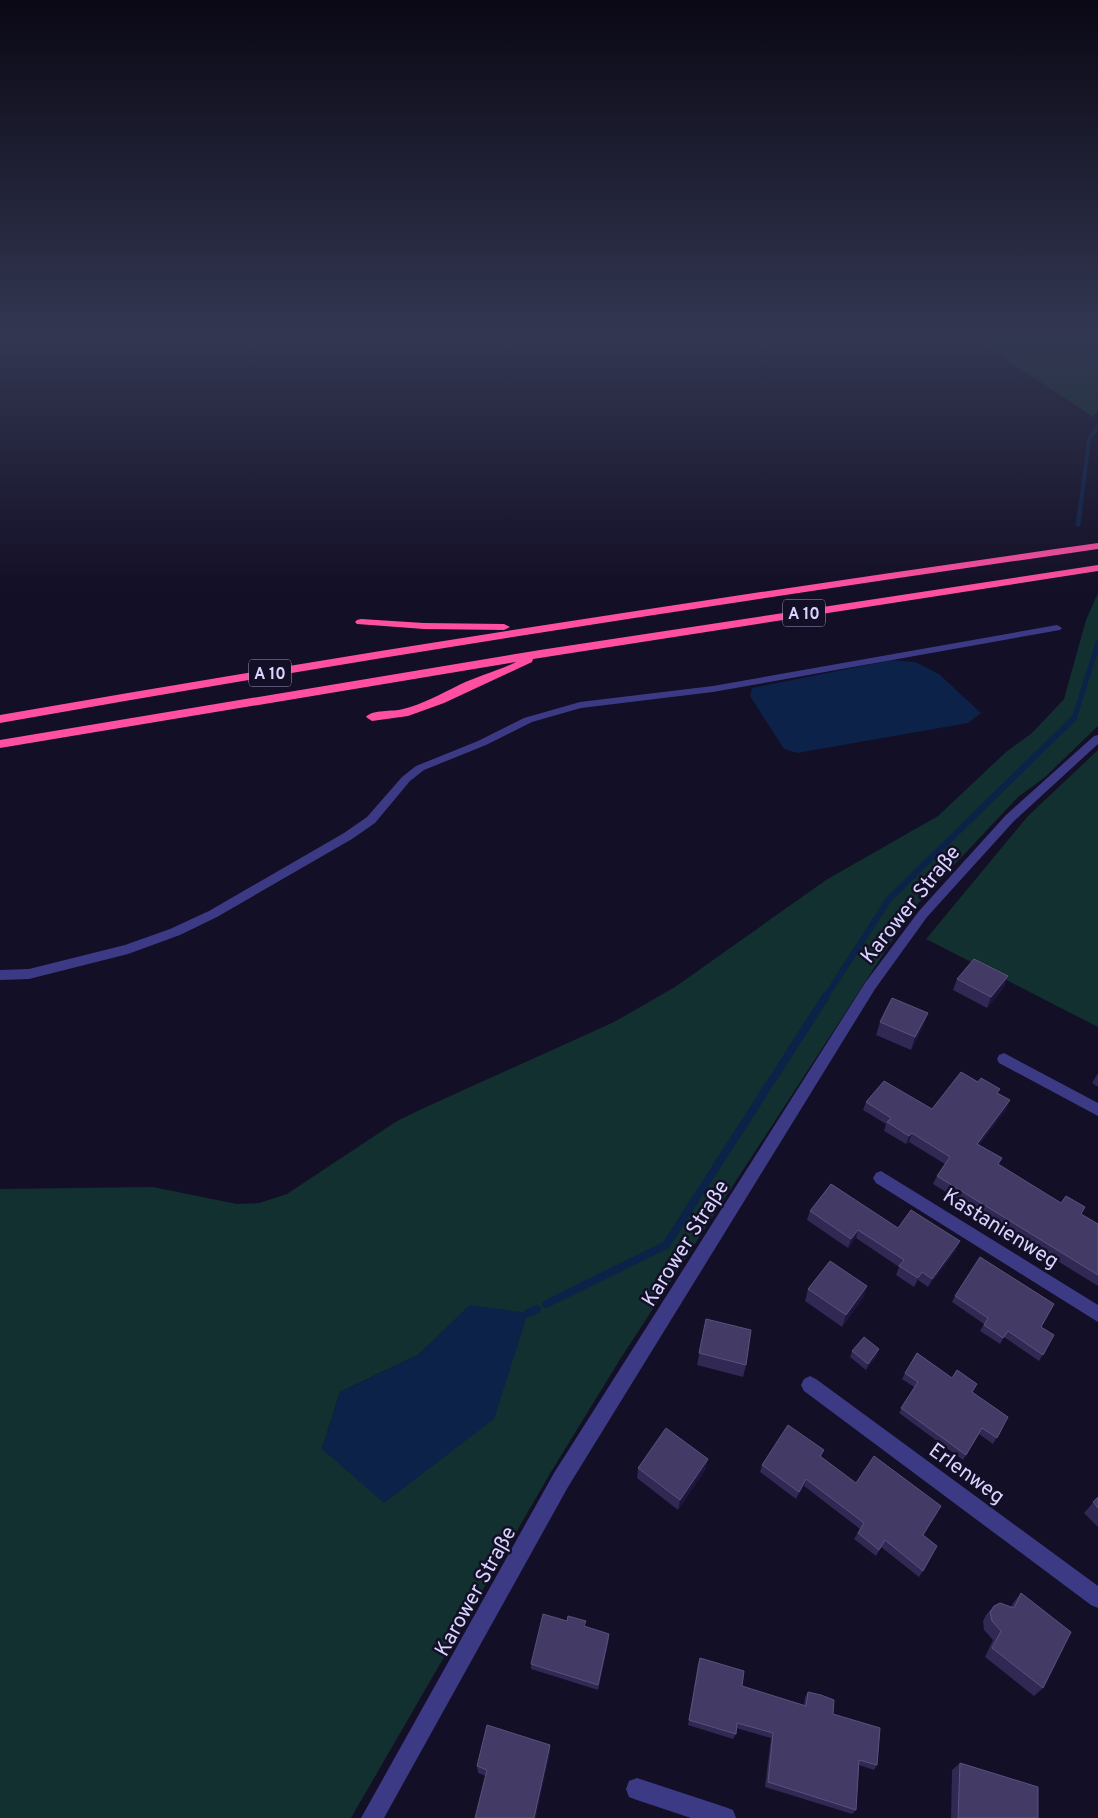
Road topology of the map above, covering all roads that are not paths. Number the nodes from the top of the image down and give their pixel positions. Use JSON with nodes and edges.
{"nodes":[{"id":1,"x":1098,"y":546,"type":"edge"},
{"id":2,"x":1098,"y":568,"type":"edge"},
{"id":3,"x":361,"y":622,"type":"dead end"},
{"id":4,"x":541,"y":628,"type":"junction"},
{"id":5,"x":1057,"y":628,"type":"dead end"},
{"id":6,"x":540,"y":654,"type":"junction"},
{"id":7,"x":372,"y":718,"type":"dead end"},
{"id":8,"x":0,"y":719,"type":"edge"},
{"id":9,"x":1098,"y":738,"type":"edge"},
{"id":10,"x":0,"y":744,"type":"edge"},
{"id":11,"x":0,"y":975,"type":"edge"},
{"id":12,"x":1004,"y":1059,"type":"dead end"},
{"id":13,"x":1098,"y":1110,"type":"edge"},
{"id":14,"x":880,"y":1178,"type":"dead end"},
{"id":15,"x":1098,"y":1314,"type":"edge"},
{"id":16,"x":810,"y":1385,"type":"dead end"},
{"id":17,"x":1098,"y":1598,"type":"edge"},
{"id":18,"x":637,"y":1789,"type":"dead end"},
{"id":19,"x":372,"y":1818,"type":"edge"},
{"id":20,"x":725,"y":1818,"type":"edge"}],
"edges":[{"from":1,"to":4,"type":"highway","number":"A 10"},
{"from":2,"to":6,"type":"highway","number":"A 10"},
{"from":3,"to":4,"type":"highway"},
{"from":4,"to":8,"type":"highway","number":"A 10"},
{"from":5,"to":11,"type":"street"},
{"from":6,"to":7,"type":"highway"},
{"from":6,"to":10,"type":"highway","number":"A 10"},
{"from":9,"to":19,"type":"street","name":"Karower Straße"},
{"from":12,"to":13,"type":"street"},
{"from":14,"to":15,"type":"street","name":"Kastanienweg"},
{"from":16,"to":17,"type":"street","name":"Erlenweg"},
{"from":18,"to":20,"type":"street"}]}
